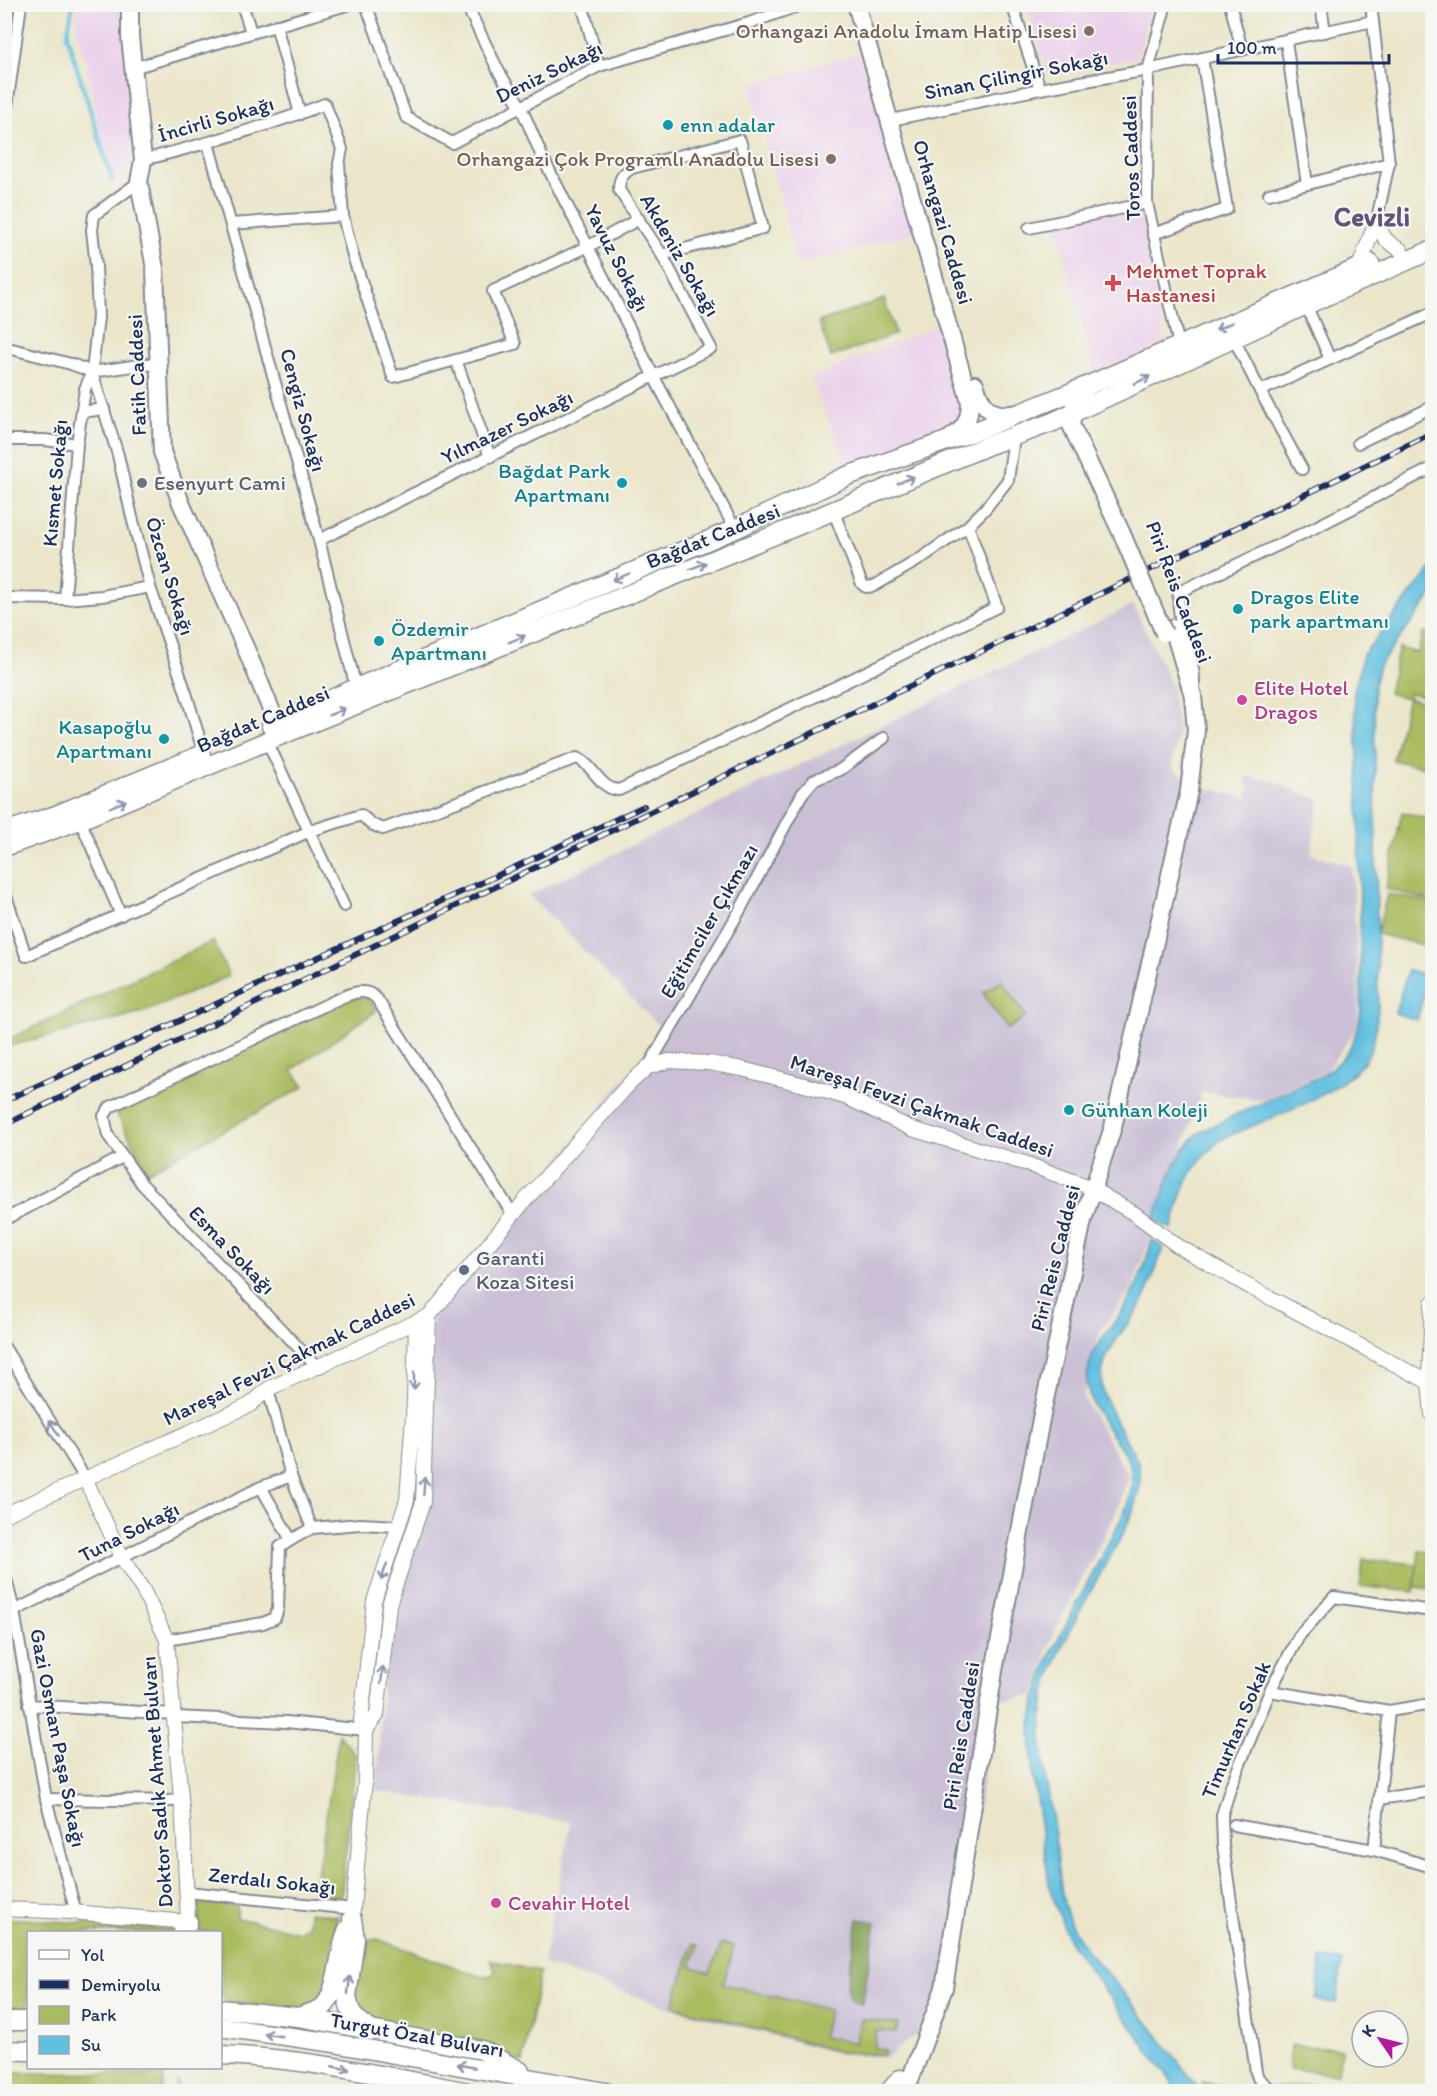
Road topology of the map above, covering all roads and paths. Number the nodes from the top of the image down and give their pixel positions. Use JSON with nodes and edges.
{"nodes":[{"id":1,"x":21,"y":4,"type":"edge"},
{"id":2,"x":130,"y":4,"type":"edge"},
{"id":3,"x":242,"y":4,"type":"edge"},
{"id":4,"x":350,"y":4,"type":"edge"},
{"id":5,"x":366,"y":4,"type":"edge"},
{"id":6,"x":466,"y":4,"type":"edge"},
{"id":7,"x":582,"y":4,"type":"edge"},
{"id":8,"x":804,"y":4,"type":"edge"},
{"id":9,"x":856,"y":4,"type":"edge"},
{"id":10,"x":866,"y":4,"type":"edge"},
{"id":11,"x":1012,"y":4,"type":"edge"},
{"id":12,"x":1166,"y":4,"type":"edge"},
{"id":13,"x":1230,"y":4,"type":"edge"},
{"id":14,"x":1321,"y":4,"type":"edge"},
{"id":15,"x":1371,"y":4,"type":"edge"},
{"id":16,"x":1373,"y":21,"type":"junction"},
{"id":17,"x":276,"y":25,"type":"junction"},
{"id":18,"x":251,"y":32,"type":"junction"},
{"id":19,"x":1325,"y":32,"type":"junction"},
{"id":20,"x":1286,"y":41,"type":"junction"},
{"id":21,"x":1242,"y":50,"type":"junction"},
{"id":22,"x":1202,"y":58,"type":"junction"},
{"id":23,"x":599,"y":66,"type":"junction"},
{"id":24,"x":133,"y":68,"type":"junction"},
{"id":25,"x":1148,"y":70,"type":"junction"},
{"id":26,"x":1040,"y":89,"type":"junction"},
{"id":27,"x":521,"y":107,"type":"junction"},
{"id":28,"x":300,"y":114,"type":"junction"},
{"id":29,"x":895,"y":119,"type":"junction"},
{"id":30,"x":4,"y":128,"type":"edge"},
{"id":31,"x":208,"y":143,"type":"junction"},
{"id":32,"x":143,"y":160,"type":"junction"},
{"id":33,"x":1389,"y":163,"type":"junction"},
{"id":34,"x":139,"y":182,"type":"junction"},
{"id":35,"x":1307,"y":184,"type":"junction"},
{"id":36,"x":1269,"y":194,"type":"dead end"},
{"id":37,"x":1147,"y":203,"type":"junction"},
{"id":38,"x":343,"y":216,"type":"junction"},
{"id":39,"x":639,"y":219,"type":"junction"},
{"id":40,"x":1377,"y":219,"type":"junction"},
{"id":41,"x":231,"y":224,"type":"junction"},
{"id":42,"x":1029,"y":228,"type":"dead end"},
{"id":43,"x":1153,"y":234,"type":"junction"},
{"id":44,"x":1432,"y":238,"type":"edge"},
{"id":45,"x":589,"y":246,"type":"junction"},
{"id":46,"x":1401,"y":250,"type":"junction"},
{"id":47,"x":1432,"y":250,"type":"edge"},
{"id":48,"x":662,"y":255,"type":"junction"},
{"id":49,"x":1359,"y":267,"type":"junction"},
{"id":50,"x":1306,"y":305,"type":"junction"},
{"id":51,"x":1432,"y":313,"type":"edge"},
{"id":52,"x":1233,"y":337,"type":"junction"},
{"id":53,"x":1179,"y":346,"type":"junction"},
{"id":54,"x":4,"y":347,"type":"edge"},
{"id":55,"x":711,"y":348,"type":"joint"},
{"id":56,"x":1330,"y":358,"type":"junction"},
{"id":57,"x":456,"y":360,"type":"junction"},
{"id":58,"x":158,"y":366,"type":"junction"},
{"id":59,"x":92,"y":372,"type":"junction"},
{"id":60,"x":654,"y":377,"type":"junction"},
{"id":61,"x":1089,"y":385,"type":"junction"},
{"id":62,"x":1260,"y":391,"type":"junction"},
{"id":63,"x":980,"y":401,"type":"junction"},
{"id":64,"x":1045,"y":402,"type":"junction"},
{"id":65,"x":1432,"y":408,"type":"edge"},
{"id":66,"x":104,"y":409,"type":"junction"},
{"id":67,"x":82,"y":412,"type":"junction"},
{"id":68,"x":1019,"y":413,"type":"junction"},
{"id":69,"x":1076,"y":422,"type":"junction"},
{"id":70,"x":981,"y":429,"type":"junction"},
{"id":71,"x":1014,"y":437,"type":"junction"},
{"id":72,"x":4,"y":440,"type":"edge"},
{"id":73,"x":944,"y":441,"type":"junction"},
{"id":74,"x":1358,"y":443,"type":"dead end"},
{"id":75,"x":77,"y":444,"type":"junction"},
{"id":76,"x":965,"y":455,"type":"junction"},
{"id":77,"x":490,"y":457,"type":"junction"},
{"id":78,"x":1432,"y":468,"type":"edge"},
{"id":79,"x":1302,"y":469,"type":"dead end"},
{"id":80,"x":846,"y":476,"type":"junction"},
{"id":81,"x":796,"y":501,"type":"junction"},
{"id":82,"x":852,"y":502,"type":"junction"},
{"id":83,"x":833,"y":510,"type":"junction"},
{"id":84,"x":797,"y":526,"type":"junction"},
{"id":85,"x":968,"y":526,"type":"junction"},
{"id":86,"x":735,"y":529,"type":"junction"},
{"id":87,"x":319,"y":540,"type":"junction"},
{"id":88,"x":150,"y":587,"type":"junction"},
{"id":89,"x":4,"y":598,"type":"edge"},
{"id":90,"x":65,"y":599,"type":"junction"},
{"id":91,"x":1168,"y":630,"type":"junction"},
{"id":92,"x":356,"y":688,"type":"junction"},
{"id":93,"x":1193,"y":696,"type":"junction"},
{"id":94,"x":277,"y":723,"type":"junction"},
{"id":95,"x":884,"y":738,"type":"dead end"},
{"id":96,"x":267,"y":741,"type":"junction"},
{"id":97,"x":204,"y":754,"type":"junction"},
{"id":98,"x":80,"y":820,"type":"junction"},
{"id":99,"x":310,"y":831,"type":"junction"},
{"id":100,"x":4,"y":832,"type":"edge"},
{"id":101,"x":4,"y":847,"type":"edge"},
{"id":102,"x":4,"y":890,"type":"edge"},
{"id":103,"x":344,"y":906,"type":"dead end"},
{"id":104,"x":121,"y":915,"type":"junction"},
{"id":105,"x":648,"y":1067,"type":"junction"},
{"id":106,"x":122,"y":1157,"type":"junction"},
{"id":107,"x":1090,"y":1187,"type":"junction"},
{"id":108,"x":513,"y":1215,"type":"junction"},
{"id":109,"x":4,"y":1220,"type":"edge"},
{"id":110,"x":1432,"y":1303,"type":"edge"},
{"id":111,"x":422,"y":1319,"type":"junction"},
{"id":112,"x":4,"y":1347,"type":"edge"},
{"id":113,"x":318,"y":1368,"type":"junction"},
{"id":114,"x":1431,"y":1383,"type":"edge"},
{"id":115,"x":268,"y":1389,"type":"junction"},
{"id":116,"x":1432,"y":1414,"type":"edge"},
{"id":117,"x":291,"y":1476,"type":"junction"},
{"id":118,"x":85,"y":1478,"type":"junction"},
{"id":119,"x":261,"y":1487,"type":"junction"},
{"id":120,"x":4,"y":1515,"type":"edge"},
{"id":121,"x":399,"y":1526,"type":"junction"},
{"id":122,"x":312,"y":1528,"type":"junction"},
{"id":123,"x":291,"y":1540,"type":"junction"},
{"id":124,"x":122,"y":1558,"type":"junction"},
{"id":125,"x":4,"y":1571,"type":"edge"},
{"id":126,"x":14,"y":1611,"type":"junction"},
{"id":127,"x":1432,"y":1611,"type":"edge"},
{"id":128,"x":167,"y":1640,"type":"junction"},
{"id":129,"x":1270,"y":1691,"type":"junction"},
{"id":130,"x":1432,"y":1704,"type":"edge"},
{"id":131,"x":29,"y":1706,"type":"junction"},
{"id":132,"x":1389,"y":1711,"type":"junction"},
{"id":133,"x":175,"y":1715,"type":"junction"},
{"id":134,"x":366,"y":1730,"type":"junction"},
{"id":135,"x":1432,"y":1791,"type":"edge"},
{"id":136,"x":46,"y":1799,"type":"junction"},
{"id":137,"x":1379,"y":1799,"type":"junction"},
{"id":138,"x":182,"y":1801,"type":"junction"},
{"id":139,"x":1233,"y":1825,"type":"dead end"},
{"id":140,"x":1374,"y":1850,"type":"junction"},
{"id":141,"x":1432,"y":1867,"type":"edge"},
{"id":142,"x":188,"y":1892,"type":"junction"},
{"id":143,"x":4,"y":1909,"type":"edge"},
{"id":144,"x":76,"y":1912,"type":"junction"},
{"id":145,"x":353,"y":1914,"type":"junction"},
{"id":146,"x":187,"y":1929,"type":"edge"},
{"id":147,"x":226,"y":2007,"type":"edge"},
{"id":148,"x":298,"y":2017,"type":"junction"},
{"id":149,"x":4,"y":2021,"type":"edge"},
{"id":150,"x":27,"y":2021,"type":"edge"},
{"id":151,"x":222,"y":2027,"type":"edge"},
{"id":152,"x":374,"y":2032,"type":"junction"},
{"id":153,"x":4,"y":2050,"type":"edge"},
{"id":154,"x":27,"y":2051,"type":"edge"},
{"id":155,"x":222,"y":2055,"type":"edge"},
{"id":156,"x":537,"y":2080,"type":"junction"},
{"id":157,"x":902,"y":2087,"type":"edge"},
{"id":158,"x":468,"y":2091,"type":"edge"},
{"id":159,"x":606,"y":2091,"type":"edge"},
{"id":160,"x":1274,"y":2091,"type":"edge"}],
"edges":[{"from":1,"to":30,"type":"street"},
{"from":2,"to":24,"type":"main road","name":"Fatih Caddesi"},
{"from":3,"to":18,"type":"street"},
{"from":4,"to":17,"type":"street"},
{"from":5,"to":27,"type":"street","name":"Deniz Sokağı"},
{"from":6,"to":27,"type":"street","name":"Yavuz Sokağı"},
{"from":7,"to":23,"type":"street"},
{"from":8,"to":23,"type":"street","name":"Deniz Sokağı"},
{"from":9,"to":29,"type":"main road","name":"Orhangazi Caddesi"},
{"from":10,"to":29,"type":"main road","name":"Orhangazi Caddesi"},
{"from":11,"to":26,"type":"street"},
{"from":12,"to":25,"type":"street","name":"Toros Caddesi"},
{"from":13,"to":21,"type":"street"},
{"from":14,"to":19,"type":"street"},
{"from":15,"to":16,"type":"street"},
{"from":16,"to":19,"type":"street","name":"Sinan Çilingir Sokağı"},
{"from":16,"to":33,"type":"street"},
{"from":17,"to":18,"type":"street"},
{"from":17,"to":28,"type":"street"},
{"from":18,"to":24,"type":"street"},
{"from":19,"to":20,"type":"street","name":"Sinan Çilingir Sokağı"},
{"from":20,"to":21,"type":"street","name":"Sinan Çilingir Sokağı"},
{"from":20,"to":35,"type":"street"},
{"from":21,"to":22,"type":"street","name":"Sinan Çilingir Sokağı"},
{"from":22,"to":25,"type":"street","name":"Sinan Çilingir Sokağı"},
{"from":22,"to":43,"type":"street"},
{"from":23,"to":27,"type":"street","name":"Deniz Sokağı"},
{"from":24,"to":32,"type":"main road","name":"Fatih Caddesi"},
{"from":25,"to":26,"type":"street","name":"Sinan Çilingir Sokağı"},
{"from":25,"to":37,"type":"street","name":"Toros Caddesi"},
{"from":26,"to":29,"type":"street","name":"Sinan Çilingir Sokağı"},
{"from":27,"to":45,"type":"street","name":"Yavuz Sokağı"},
{"from":28,"to":31,"type":"street","name":"İncirli Sokağı"},
{"from":28,"to":38,"type":"street","name":"İncirli Sokağı"},
{"from":29,"to":63,"type":"main road","name":"Orhangazi Caddesi"},
{"from":29,"to":73,"type":"main road","name":"Orhangazi Caddesi"},
{"from":31,"to":32,"type":"street","name":"İncirli Sokağı"},
{"from":31,"to":41,"type":"street","name":"Cengiz Sokağı"},
{"from":32,"to":34,"type":"main road","name":"Fatih Caddesi"},
{"from":33,"to":35,"type":"street"},
{"from":33,"to":40,"type":"street"},
{"from":34,"to":58,"type":"main road","name":"Fatih Caddesi"},
{"from":34,"to":59,"type":"street","name":"Özcan Sokağı"},
{"from":35,"to":36,"type":"street"},
{"from":37,"to":42,"type":"street"},
{"from":37,"to":43,"type":"street","name":"Toros Caddesi"},
{"from":38,"to":41,"type":"street"},
{"from":38,"to":57,"type":"street"},
{"from":39,"to":45,"type":"street"},
{"from":39,"to":48,"type":"street","name":"Akdeniz Sokağı"},
{"from":39,"to":48,"type":"street","name":"Akdeniz Sokağı"},
{"from":40,"to":46,"type":"street"},
{"from":40,"to":49,"type":"street"},
{"from":41,"to":87,"type":"street","name":"Cengiz Sokağı"},
{"from":43,"to":53,"type":"street","name":"Toros Caddesi"},
{"from":44,"to":46,"type":"main road","name":"Bağdat Caddesi"},
{"from":45,"to":57,"type":"street"},
{"from":45,"to":60,"type":"street","name":"Yavuz Sokağı"},
{"from":46,"to":49,"type":"main road","name":"Bağdat Caddesi"},
{"from":47,"to":50,"type":"main road","name":"Bağdat Caddesi"},
{"from":48,"to":55,"type":"street","name":"Akdeniz Sokağı"},
{"from":49,"to":53,"type":"main road","name":"Bağdat Caddesi","one_way":true},
{"from":50,"to":52,"type":"main road","name":"Bağdat Caddesi"},
{"from":50,"to":56,"type":"street"},
{"from":51,"to":56,"type":"street"},
{"from":52,"to":62,"type":"street"},
{"from":69,"to":52,"type":"main road","name":"Bağdat Caddesi","one_way":true},
{"from":53,"to":61,"type":"main road","name":"Bağdat Caddesi"},
{"from":54,"to":59,"type":"street"},
{"from":55,"to":60,"type":"street","name":"Yılmazer Sokağı"},
{"from":56,"to":62,"type":"street"},
{"from":57,"to":77,"type":"street"},
{"from":58,"to":59,"type":"street"},
{"from":58,"to":94,"type":"main road","name":"Fatih Caddesi"},
{"from":59,"to":66,"type":"street","name":"Özcan Sokağı"},
{"from":59,"to":67,"type":"street","name":"Kısmet Sokağı"},
{"from":60,"to":77,"type":"street","name":"Yılmazer Sokağı"},
{"from":60,"to":86,"type":"street","name":"Yavuz Sokağı"},
{"from":61,"to":64,"type":"main road","name":"Bağdat Caddesi"},
{"from":61,"to":69,"type":"main road"},
{"from":62,"to":79,"type":"street"},
{"from":63,"to":68,"type":"main road"},
{"from":63,"to":70,"type":"main road","name":"Orhangazi Caddesi"},
{"from":64,"to":68,"type":"main road","name":"Bağdat Caddesi"},
{"from":64,"to":69,"type":"main road"},
{"from":65,"to":74,"type":"street"},
{"from":66,"to":67,"type":"street"},
{"from":66,"to":88,"type":"street","name":"Özcan Sokağı"},
{"from":67,"to":75,"type":"street","name":"Kısmet Sokağı"},
{"from":68,"to":70,"type":"main road","name":"Bağdat Caddesi"},
{"from":69,"to":71,"type":"main road","name":"Bağdat Caddesi"},
{"from":69,"to":91,"type":"main road","name":"Piri Reis Caddesi","bridge":true},
{"from":70,"to":73,"type":"main road","name":"Bağdat Caddesi"},
{"from":70,"to":76,"type":"main road"},
{"from":71,"to":76,"type":"main road","name":"Bağdat Caddesi"},
{"from":71,"to":85,"type":"street"},
{"from":72,"to":75,"type":"street"},
{"from":73,"to":80,"type":"main road","name":"Bağdat Caddesi"},
{"from":75,"to":90,"type":"street","name":"Kısmet Sokağı"},
{"from":82,"to":76,"type":"main road","name":"Bağdat Caddesi","one_way":true},
{"from":77,"to":87,"type":"street","name":"Yılmazer Sokağı"},
{"from":78,"to":93,"type":"street"},
{"from":80,"to":81,"type":"main road","name":"Bağdat Caddesi"},
{"from":80,"to":82,"type":"main road"},
{"from":81,"to":84,"type":"main road"},
{"from":81,"to":86,"type":"main road","name":"Bağdat Caddesi"},
{"from":82,"to":83,"type":"main road","name":"Bağdat Caddesi"},
{"from":83,"to":84,"type":"main road","name":"Bağdat Caddesi"},
{"from":83,"to":85,"type":"street"},
{"from":96,"to":84,"type":"main road","name":"Bağdat Caddesi","one_way":true},
{"from":85,"to":99,"type":"street"},
{"from":86,"to":92,"type":"main road","name":"Bağdat Caddesi","one_way":true},
{"from":87,"to":92,"type":"street","name":"Cengiz Sokağı"},
{"from":88,"to":90,"type":"street"},
{"from":88,"to":97,"type":"street","name":"Özcan Sokağı"},
{"from":89,"to":90,"type":"street"},
{"from":91,"to":93,"type":"main road","name":"Piri Reis Caddesi"},
{"from":91,"to":107,"type":"main road","name":"Piri Reis Caddesi"},
{"from":92,"to":94,"type":"main road","name":"Bağdat Caddesi"},
{"from":93,"to":107,"type":"main road","name":"Piri Reis Caddesi"},
{"from":94,"to":97,"type":"main road","name":"Bağdat Caddesi"},
{"from":95,"to":105,"type":"street","name":"Eğitimciler Çıkmazı"},
{"from":98,"to":96,"type":"main road","name":"Bağdat Caddesi","one_way":true},
{"from":96,"to":99,"type":"street"},
{"from":97,"to":100,"type":"main road","name":"Bağdat Caddesi"},
{"from":98,"to":101,"type":"main road","name":"Bağdat Caddesi"},
{"from":98,"to":104,"type":"street"},
{"from":99,"to":103,"type":"street"},
{"from":99,"to":104,"type":"street"},
{"from":102,"to":104,"type":"street"},
{"from":105,"to":107,"type":"street","name":"Mareşal Fevzi Çakmak Caddesi"},
{"from":105,"to":108,"type":"street","name":"Mareşal Fevzi Çakmak Caddesi"},
{"from":106,"to":108,"type":"street","name":"Esma Sokağı"},
{"from":106,"to":109,"type":"street"},
{"from":106,"to":113,"type":"street","name":"Esma Sokağı"},
{"from":107,"to":114,"type":"street","name":"Mareşal Fevzi Çakmak Caddesi"},
{"from":107,"to":157,"type":"main road","name":"Piri Reis Caddesi"},
{"from":108,"to":111,"type":"street","name":"Mareşal Fevzi Çakmak Caddesi"},
{"from":110,"to":114,"type":"street"},
{"from":111,"to":113,"type":"street","name":"Mareşal Fevzi Çakmak Caddesi"},
{"from":111,"to":121,"type":"street","one_way":true},
{"from":134,"to":111,"type":"street","one_way":true},
{"from":118,"to":112,"type":"street","one_way":true},
{"from":113,"to":115,"type":"street","name":"Mareşal Fevzi Çakmak Caddesi"},
{"from":114,"to":116,"type":"street"},
{"from":115,"to":117,"type":"street"},
{"from":115,"to":118,"type":"street","name":"Mareşal Fevzi Çakmak Caddesi"},
{"from":117,"to":119,"type":"street","name":"Tuna Sokağı"},
{"from":117,"to":122,"type":"street"},
{"from":118,"to":120,"type":"street","name":"Mareşal Fevzi Çakmak Caddesi"},
{"from":118,"to":124,"type":"street","name":"Doktor Sadık Ahmet Bulvarı"},
{"from":119,"to":123,"type":"street"},
{"from":119,"to":124,"type":"street","name":"Tuna Sokağı"},
{"from":121,"to":122,"type":"street"},
{"from":121,"to":134,"type":"street","one_way":true},
{"from":122,"to":123,"type":"street"},
{"from":123,"to":128,"type":"street"},
{"from":124,"to":126,"type":"street","name":"Tuna Sokağı"},
{"from":124,"to":128,"type":"street","name":"Doktor Sadık Ahmet Bulvarı"},
{"from":125,"to":126,"type":"street","name":"Gazi Osman Paşa Sokağı"},
{"from":126,"to":131,"type":"street","name":"Gazi Osman Paşa Sokağı"},
{"from":127,"to":129,"type":"street","name":"Timurhan Sokak"},
{"from":128,"to":133,"type":"street","name":"Doktor Sadık Ahmet Bulvarı"},
{"from":129,"to":132,"type":"street"},
{"from":129,"to":160,"type":"street","name":"Timurhan Sokak"},
{"from":130,"to":132,"type":"street"},
{"from":131,"to":133,"type":"street"},
{"from":131,"to":136,"type":"street","name":"Gazi Osman Paşa Sokağı"},
{"from":132,"to":137,"type":"street"},
{"from":133,"to":134,"type":"street"},
{"from":133,"to":138,"type":"street","name":"Doktor Sadık Ahmet Bulvarı"},
{"from":134,"to":145,"type":"street"},
{"from":135,"to":137,"type":"street"},
{"from":136,"to":138,"type":"street"},
{"from":136,"to":144,"type":"street","name":"Gazi Osman Paşa Sokağı"},
{"from":137,"to":140,"type":"street"},
{"from":138,"to":142,"type":"street","name":"Doktor Sadık Ahmet Bulvarı"},
{"from":139,"to":140,"type":"street"},
{"from":140,"to":141,"type":"street"},
{"from":142,"to":145,"type":"street","name":"Zerdalı Sokağı"},
{"from":142,"to":146,"type":"street","name":"Doktor Sadık Ahmet Bulvarı"},
{"from":143,"to":144,"type":"street"},
{"from":144,"to":146,"type":"street"},
{"from":145,"to":148,"type":"main road"},
{"from":152,"to":145,"type":"main road","one_way":true},
{"from":147,"to":148,"type":"main road"},
{"from":148,"to":152,"type":"main road"},
{"from":149,"to":150,"type":"main road"},
{"from":156,"to":151,"type":"main road","name":"Turgut Özal Bulvarı","one_way":true},
{"from":152,"to":156,"type":"main road"},
{"from":153,"to":154,"type":"main road"},
{"from":155,"to":158,"type":"main road","one_way":true},
{"from":156,"to":159,"type":"main road","name":"Turgut Özal Bulvarı"}]}
